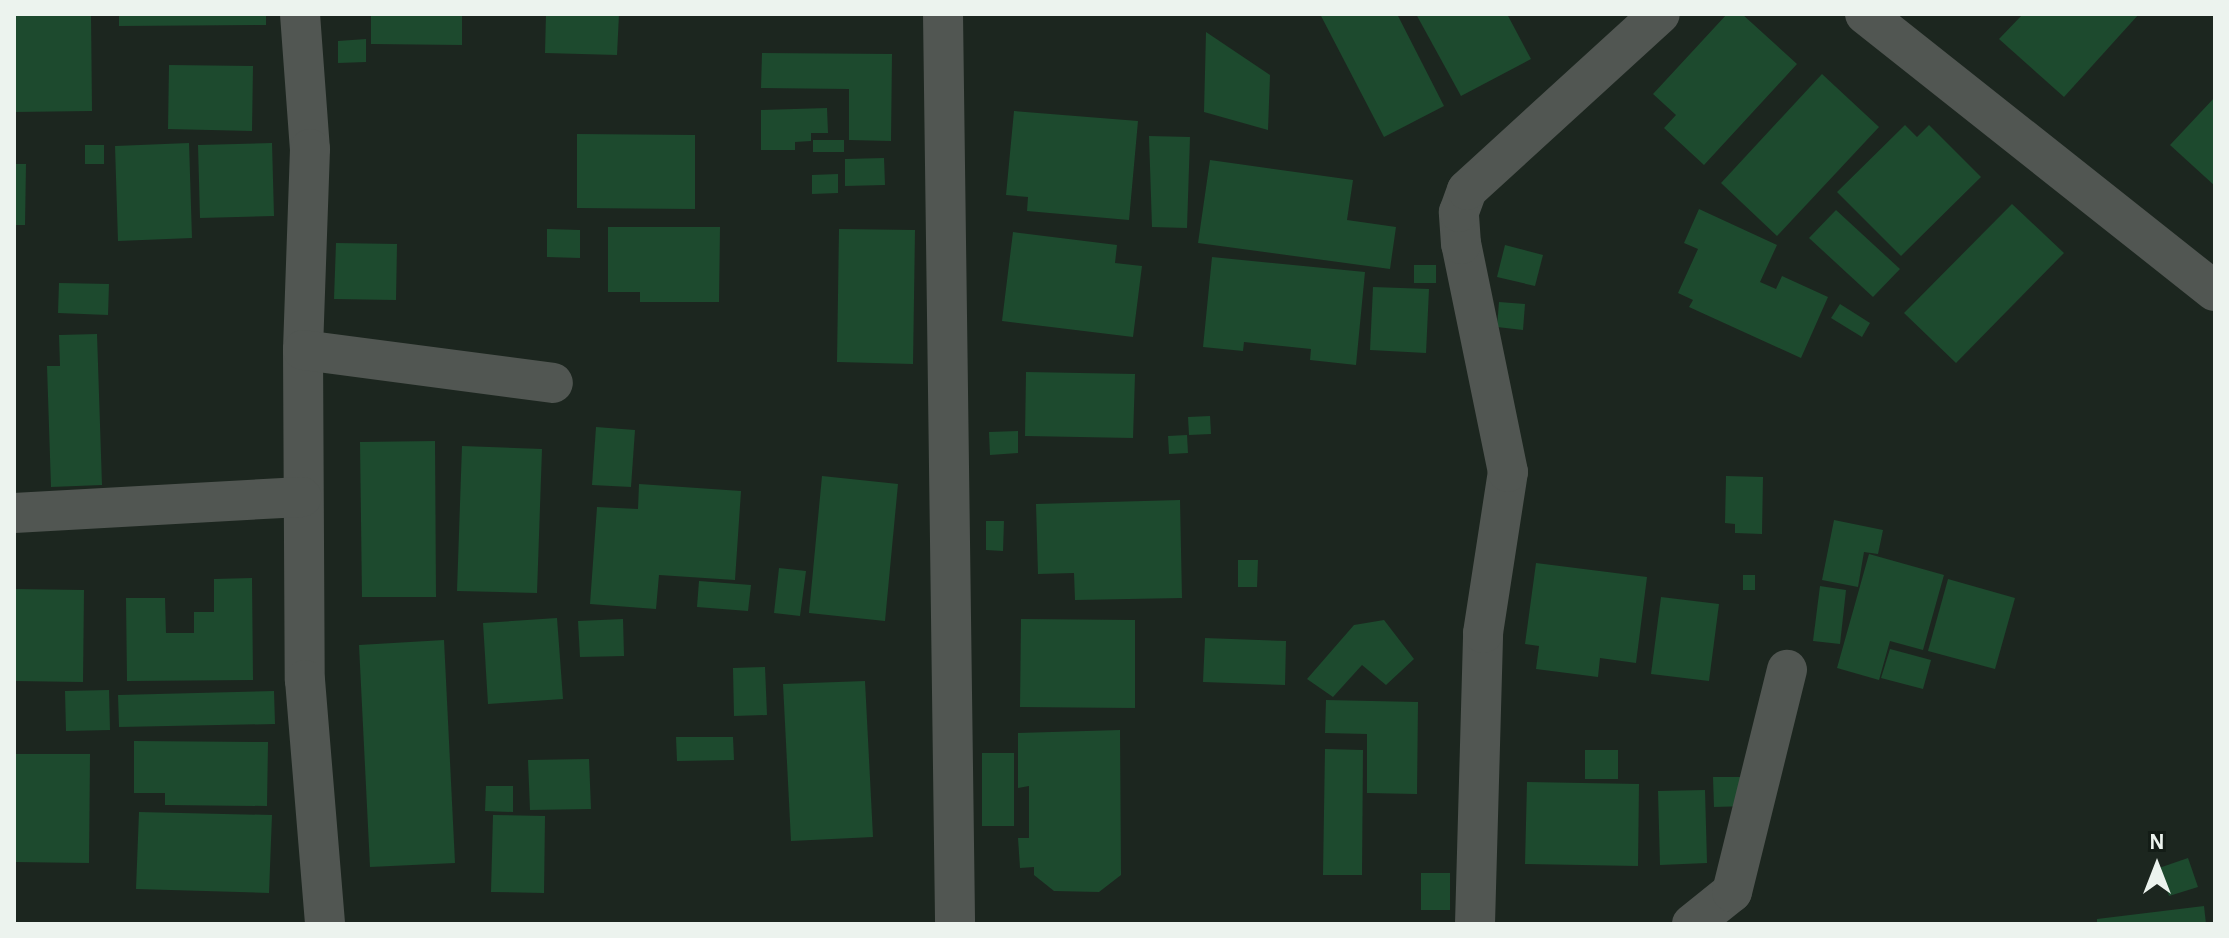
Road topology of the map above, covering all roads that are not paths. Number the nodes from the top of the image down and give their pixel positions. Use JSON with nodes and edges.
{"nodes":[{"id":1,"x":300,"y":14,"type":"edge"},
{"id":2,"x":943,"y":14,"type":"edge"},
{"id":3,"x":1660,"y":14,"type":"edge"},
{"id":4,"x":1865,"y":14,"type":"edge"},
{"id":5,"x":2215,"y":291,"type":"edge"},
{"id":6,"x":303,"y":350,"type":"junction"},
{"id":7,"x":553,"y":383,"type":"dead end"},
{"id":8,"x":302,"y":497,"type":"junction"},
{"id":9,"x":14,"y":513,"type":"edge"},
{"id":10,"x":1787,"y":670,"type":"dead end"},
{"id":11,"x":325,"y":924,"type":"edge"},
{"id":12,"x":955,"y":924,"type":"edge"},
{"id":13,"x":1475,"y":924,"type":"edge"},
{"id":14,"x":1692,"y":924,"type":"edge"}],
"edges":[{"from":1,"to":6,"type":"street"},
{"from":2,"to":12,"type":"street"},
{"from":3,"to":13,"type":"street"},
{"from":4,"to":5,"type":"street"},
{"from":6,"to":7,"type":"street"},
{"from":6,"to":8,"type":"street"},
{"from":8,"to":9,"type":"street"},
{"from":8,"to":11,"type":"street"},
{"from":10,"to":14,"type":"street"}]}
